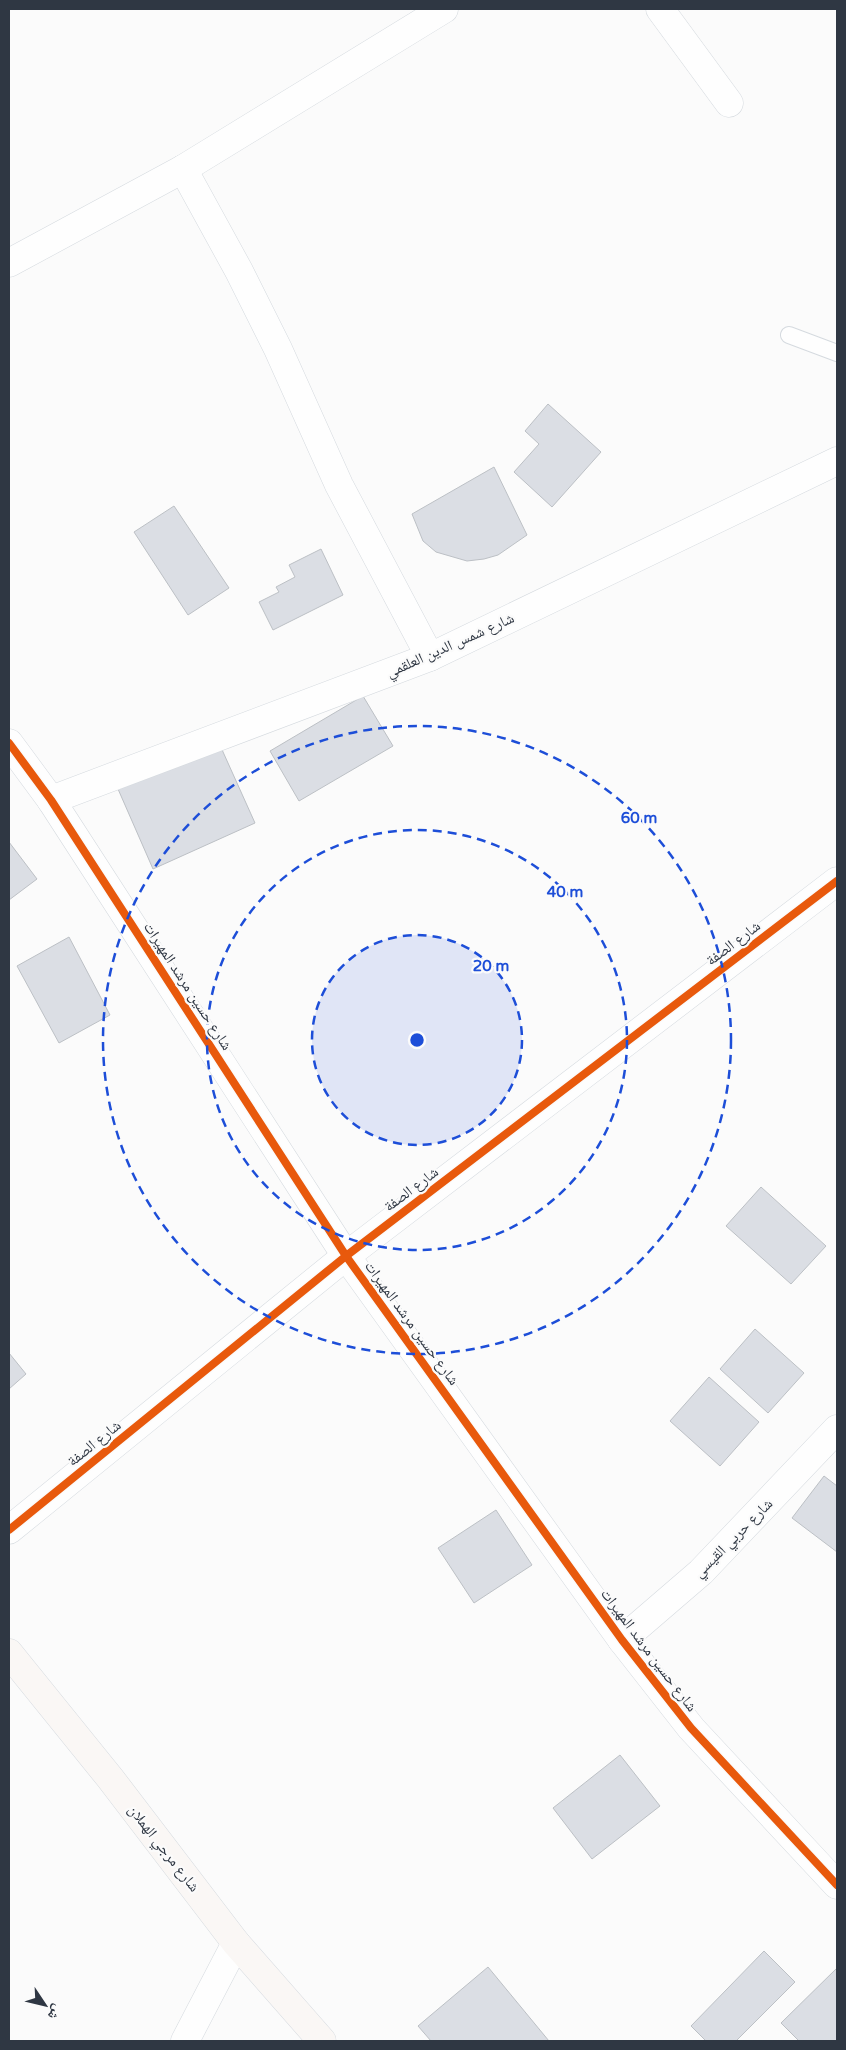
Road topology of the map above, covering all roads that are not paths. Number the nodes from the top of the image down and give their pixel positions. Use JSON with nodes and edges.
{"nodes":[{"id":1,"x":444,"y":9,"type":"edge"},
{"id":2,"x":660,"y":9,"type":"edge"},
{"id":3,"x":729,"y":103,"type":"dead end"},
{"id":4,"x":183,"y":169,"type":"junction"},
{"id":5,"x":9,"y":263,"type":"edge"},
{"id":6,"x":789,"y":335,"type":"dead end"},
{"id":7,"x":837,"y":353,"type":"edge"},
{"id":8,"x":837,"y":461,"type":"edge"},
{"id":9,"x":430,"y":658,"type":"junction"},
{"id":10,"x":9,"y":743,"type":"edge"},
{"id":11,"x":51,"y":800,"type":"junction"},
{"id":12,"x":837,"y":881,"type":"edge"},
{"id":13,"x":346,"y":1256,"type":"junction"},
{"id":14,"x":837,"y":1429,"type":"edge"},
{"id":15,"x":9,"y":1530,"type":"edge"},
{"id":16,"x":622,"y":1640,"type":"junction"},
{"id":17,"x":9,"y":1653,"type":"edge"},
{"id":18,"x":837,"y":1885,"type":"edge"},
{"id":19,"x":236,"y":1943,"type":"junction"},
{"id":20,"x":185,"y":2041,"type":"edge"},
{"id":21,"x":322,"y":2041,"type":"edge"}],
"edges":[{"from":1,"to":4,"type":"street"},
{"from":2,"to":3,"type":"street"},
{"from":4,"to":5,"type":"street"},
{"from":4,"to":9,"type":"street"},
{"from":6,"to":7,"type":"lane"},
{"from":8,"to":9,"type":"street","name":"شارع شمس الدين العلقمي"},
{"from":9,"to":11,"type":"street","name":"شارع شمس الدين العلقمي"},
{"from":10,"to":11,"type":"street","name":"شارع حسين مرشد المهيرات"},
{"from":11,"to":13,"type":"street","name":"شارع حسين مرشد المهيرات"},
{"from":12,"to":13,"type":"street","name":"شارع الصفة"},
{"from":13,"to":15,"type":"street","name":"شارع الصفة"},
{"from":13,"to":16,"type":"street","name":"شارع حسين مرشد المهيرات"},
{"from":14,"to":16,"type":"street","name":"شارع حربي القيسي"},
{"from":16,"to":18,"type":"street","name":"شارع حسين مرشد المهيرات"},
{"from":17,"to":19,"type":"street","name":"شارع مرجي الهملان"},
{"from":19,"to":20,"type":"street"},
{"from":19,"to":21,"type":"street","name":"شارع مرجي الهملان"}]}
